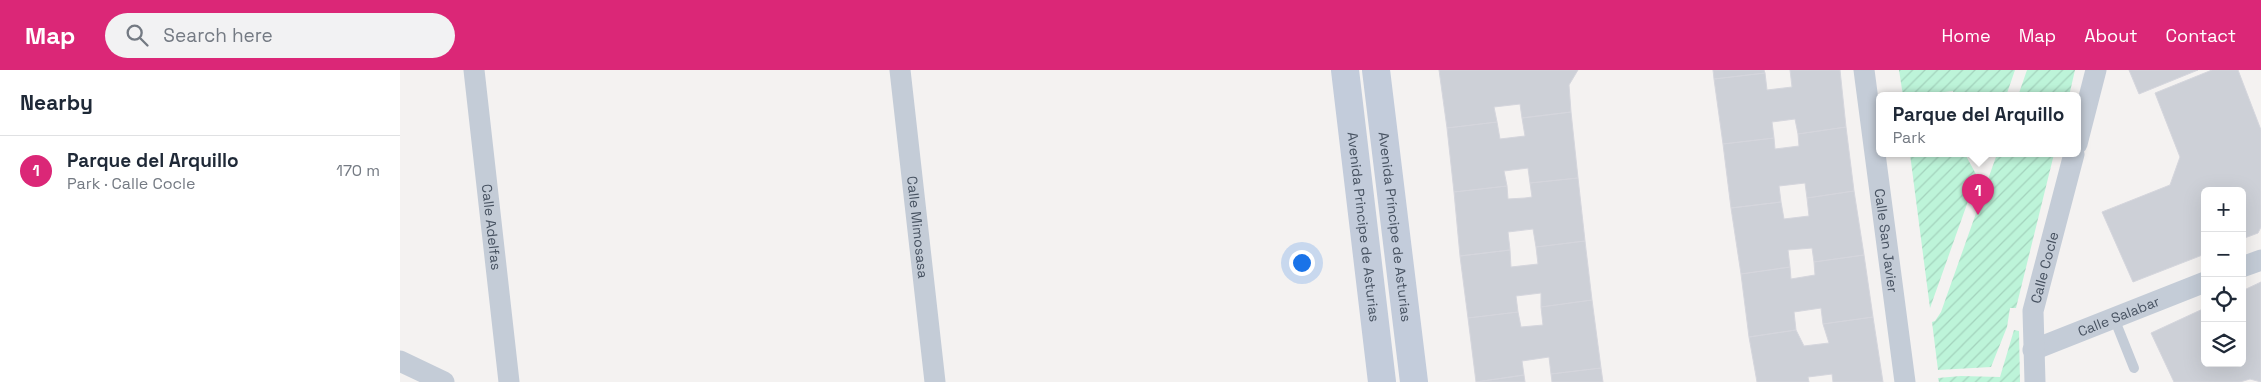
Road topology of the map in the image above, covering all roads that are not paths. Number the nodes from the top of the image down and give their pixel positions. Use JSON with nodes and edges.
{"nodes":[{"id":1,"x":474,"y":70,"type":"edge"},
{"id":2,"x":900,"y":70,"type":"edge"},
{"id":3,"x":1345,"y":70,"type":"edge"},
{"id":4,"x":1376,"y":70,"type":"edge"},
{"id":5,"x":1864,"y":70,"type":"edge"},
{"id":6,"x":2096,"y":70,"type":"edge"},
{"id":7,"x":2081,"y":128,"type":"edge"},
{"id":8,"x":2073,"y":157,"type":"edge"},
{"id":9,"x":2261,"y":260,"type":"edge"},
{"id":10,"x":2246,"y":266,"type":"edge"},
{"id":11,"x":2201,"y":284,"type":"edge"},
{"id":12,"x":2114,"y":318,"type":"junction"},
{"id":13,"x":2033,"y":350,"type":"junction"},
{"id":14,"x":400,"y":360,"type":"edge"},
{"id":15,"x":2134,"y":368,"type":"dead end"},
{"id":16,"x":442,"y":382,"type":"edge"},
{"id":17,"x":509,"y":382,"type":"edge"},
{"id":18,"x":935,"y":382,"type":"edge"},
{"id":19,"x":1382,"y":382,"type":"edge"},
{"id":20,"x":1414,"y":382,"type":"edge"},
{"id":21,"x":1905,"y":382,"type":"edge"},
{"id":22,"x":2035,"y":382,"type":"edge"}],
"edges":[{"from":1,"to":17,"type":"street","name":"Calle Adelfas"},
{"from":2,"to":18,"type":"street","name":"Calle Mimosasa"},
{"from":3,"to":19,"type":"street","name":"Avenida Principe de Asturias"},
{"from":4,"to":20,"type":"street","name":"Avenida Príncipe de Asturias"},
{"from":5,"to":21,"type":"street","name":"Calle San Javier"},
{"from":6,"to":7,"type":"street"},
{"from":8,"to":13,"type":"street","name":"Calle Cocle"},
{"from":9,"to":10,"type":"street"},
{"from":11,"to":12,"type":"street","name":"Calle Salabar"},
{"from":12,"to":13,"type":"street","name":"Calle Salabar"},
{"from":12,"to":15,"type":"lane"},
{"from":13,"to":22,"type":"street","name":"Calle Cocle"},
{"from":14,"to":16,"type":"street"}]}
